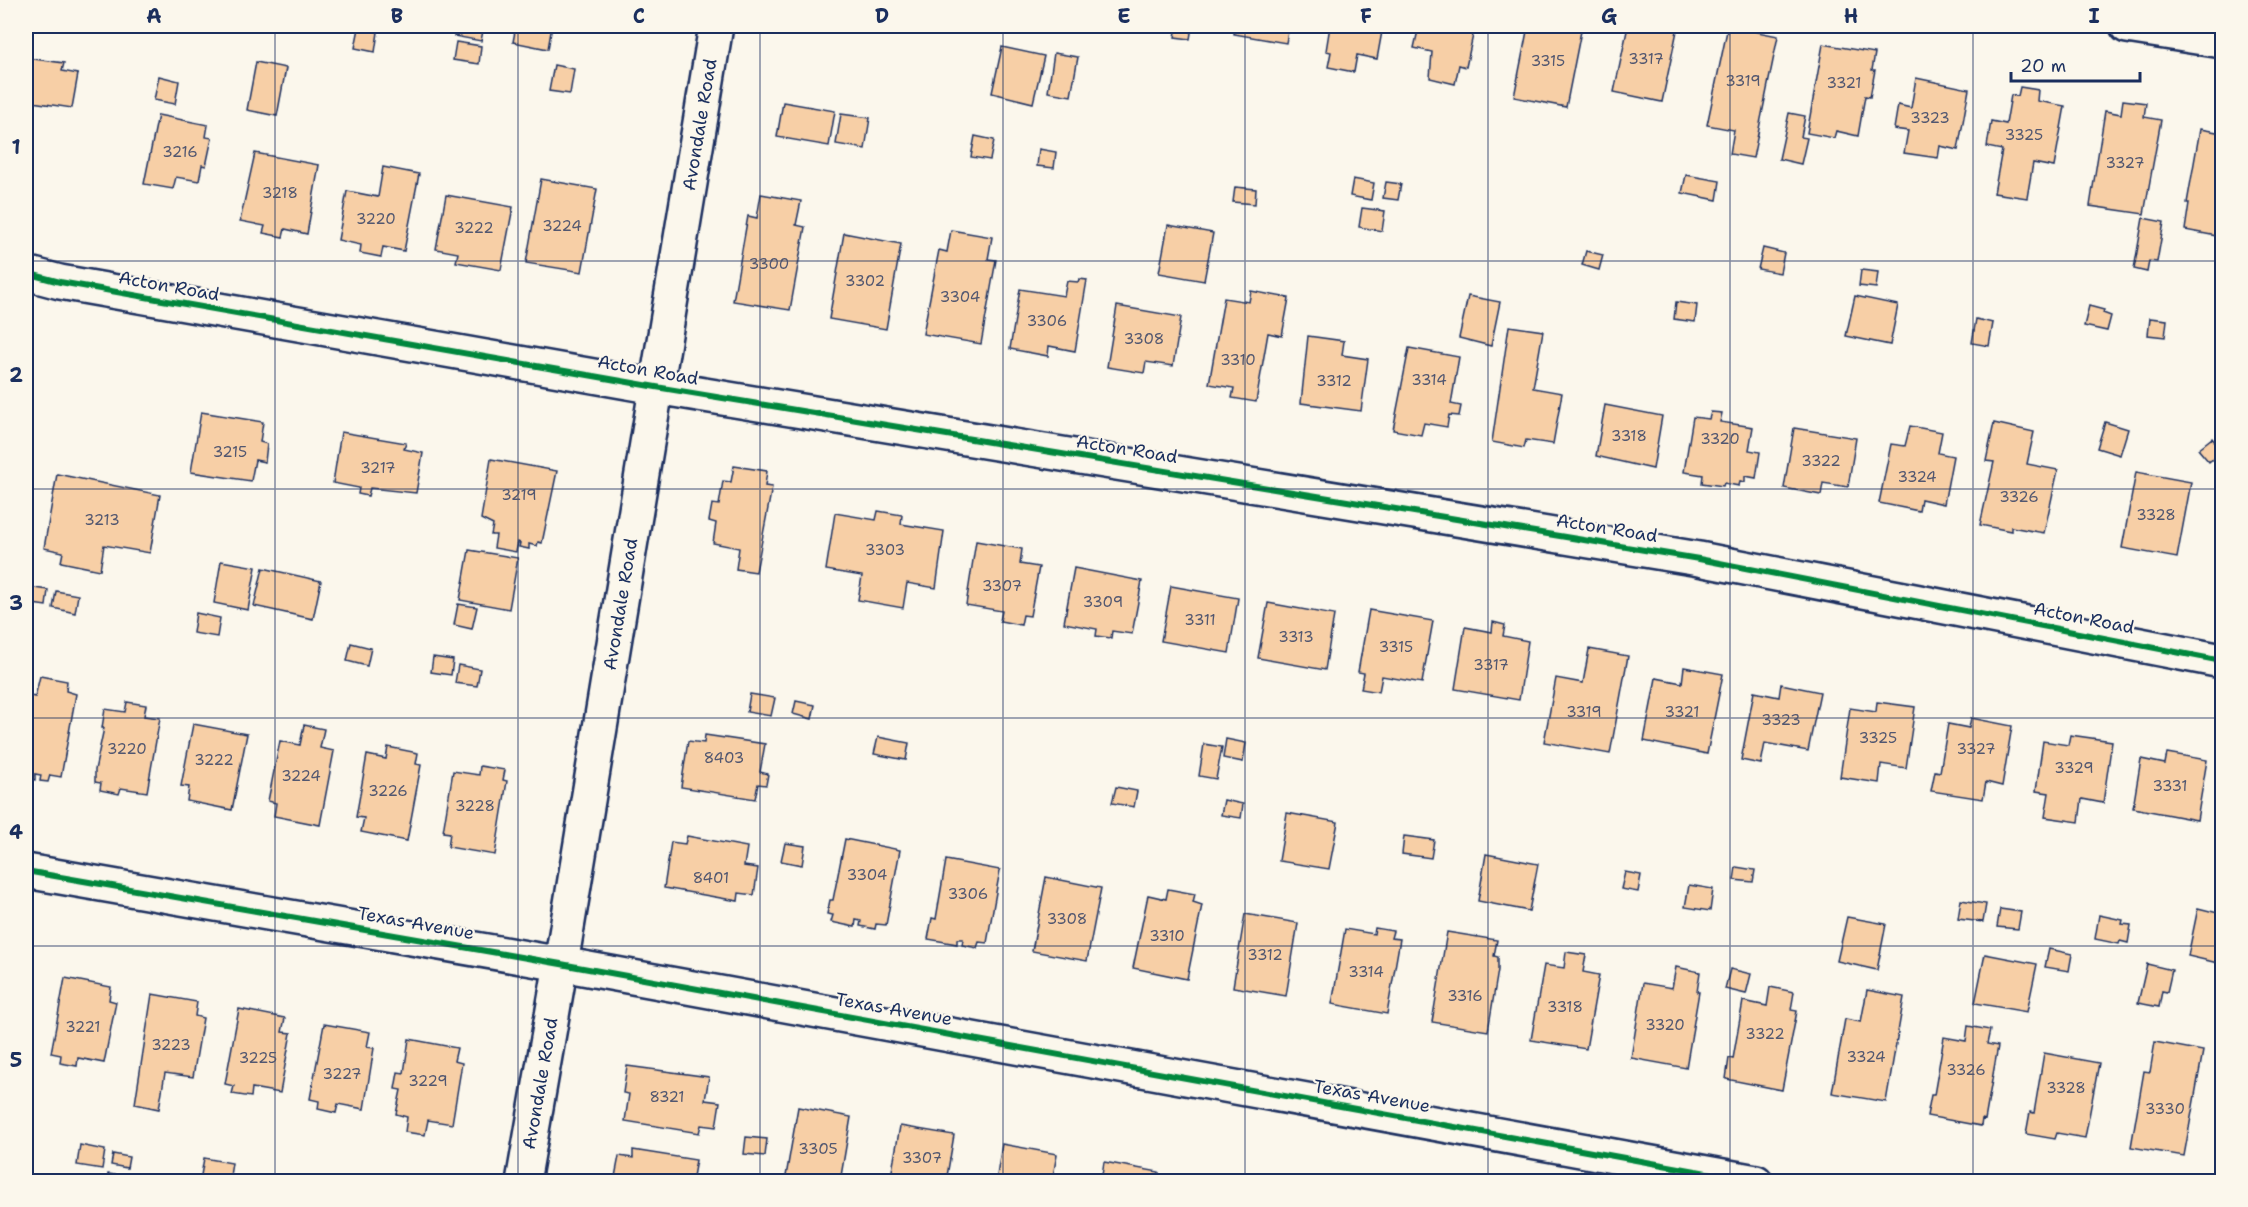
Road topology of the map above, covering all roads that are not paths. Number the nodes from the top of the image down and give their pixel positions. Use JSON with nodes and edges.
{"nodes":[{"id":1,"x":716,"y":26,"type":"edge"},
{"id":2,"x":2127,"y":26,"type":"edge"},
{"id":3,"x":2223,"y":41,"type":"edge"},
{"id":4,"x":26,"y":273,"type":"edge"},
{"id":5,"x":656,"y":387,"type":"junction"},
{"id":6,"x":2223,"y":661,"type":"edge"},
{"id":7,"x":26,"y":871,"type":"edge"},
{"id":8,"x":561,"y":964,"type":"junction"},
{"id":9,"x":523,"y":1182,"type":"edge"},
{"id":10,"x":1756,"y":1182,"type":"edge"}],
"edges":[{"from":1,"to":5,"type":"street","name":"Avondale Road"},
{"from":2,"to":3,"type":"street"},
{"from":4,"to":5,"type":"street","name":"Acton Road"},
{"from":5,"to":6,"type":"street","name":"Acton Road"},
{"from":5,"to":8,"type":"street","name":"Avondale Road"},
{"from":7,"to":8,"type":"street","name":"Texas Avenue"},
{"from":8,"to":9,"type":"street","name":"Avondale Road"},
{"from":8,"to":10,"type":"street","name":"Texas Avenue"}]}
